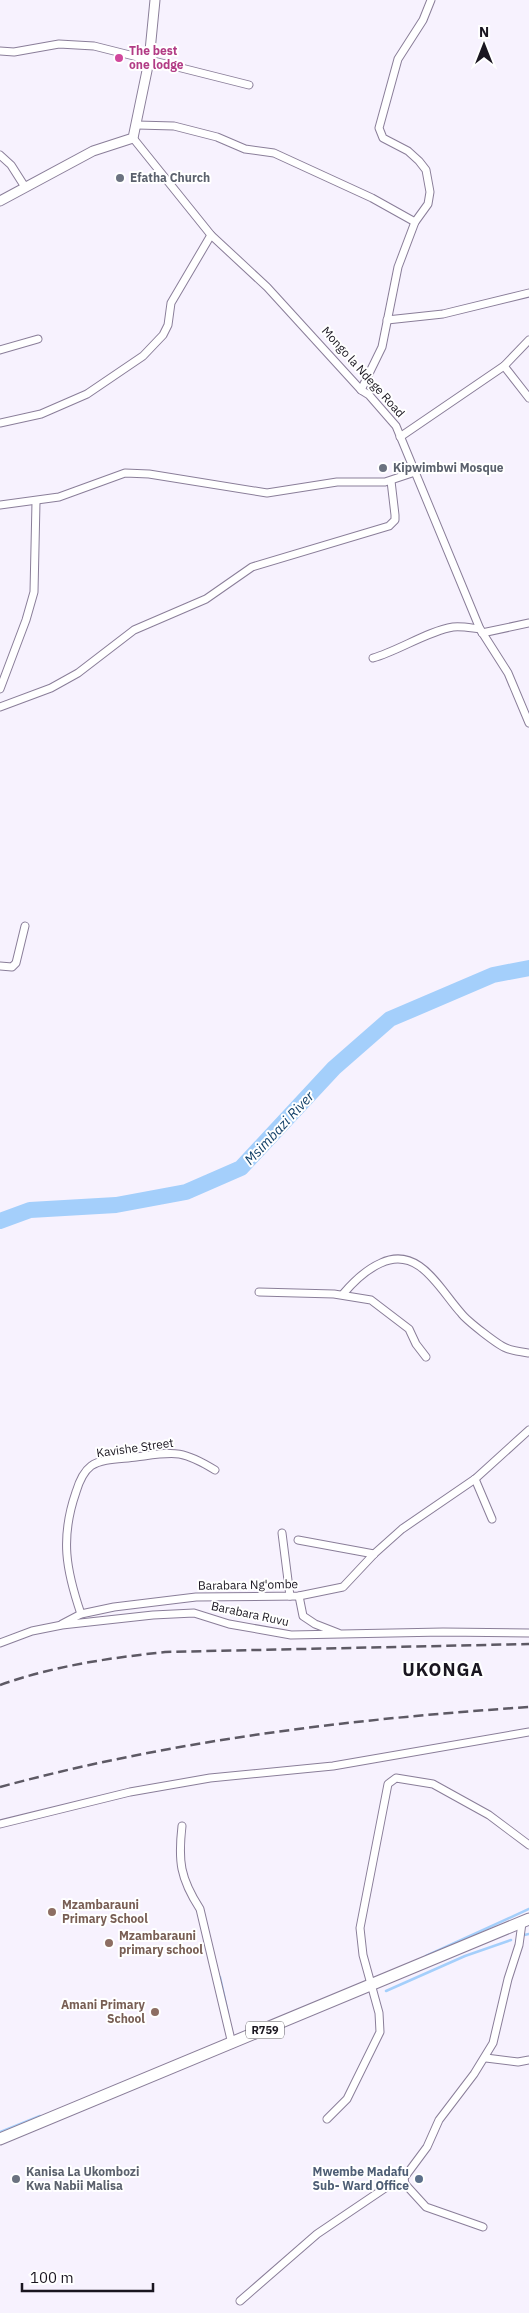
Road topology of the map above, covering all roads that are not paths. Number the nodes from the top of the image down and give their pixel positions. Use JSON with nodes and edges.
{"nodes":[{"id":1,"x":155,"y":0,"type":"edge"},
{"id":2,"x":431,"y":0,"type":"edge"},
{"id":3,"x":0,"y":51,"type":"edge"},
{"id":4,"x":149,"y":61,"type":"junction"},
{"id":5,"x":249,"y":85,"type":"dead end"},
{"id":6,"x":137,"y":125,"type":"junction"},
{"id":7,"x":134,"y":138,"type":"junction"},
{"id":8,"x":0,"y":155,"type":"edge"},
{"id":9,"x":25,"y":187,"type":"junction"},
{"id":10,"x":0,"y":201,"type":"edge"},
{"id":11,"x":415,"y":222,"type":"junction"},
{"id":12,"x":211,"y":235,"type":"junction"},
{"id":13,"x":529,"y":293,"type":"edge"},
{"id":14,"x":387,"y":320,"type":"junction"},
{"id":15,"x":38,"y":339,"type":"dead end"},
{"id":16,"x":529,"y":340,"type":"edge"},
{"id":17,"x":0,"y":350,"type":"edge"},
{"id":18,"x":504,"y":366,"type":"junction"},
{"id":19,"x":361,"y":390,"type":"junction"},
{"id":20,"x":529,"y":398,"type":"edge"},
{"id":21,"x":0,"y":423,"type":"edge"},
{"id":22,"x":400,"y":437,"type":"junction"},
{"id":23,"x":415,"y":472,"type":"junction"},
{"id":24,"x":391,"y":481,"type":"junction"},
{"id":25,"x":36,"y":502,"type":"junction"},
{"id":26,"x":0,"y":505,"type":"edge"},
{"id":27,"x":529,"y":623,"type":"edge"},
{"id":28,"x":481,"y":631,"type":"junction"},
{"id":29,"x":373,"y":658,"type":"dead end"},
{"id":30,"x":0,"y":689,"type":"edge"},
{"id":31,"x":0,"y":707,"type":"edge"},
{"id":32,"x":529,"y":723,"type":"edge"},
{"id":33,"x":25,"y":926,"type":"dead end"},
{"id":34,"x":0,"y":966,"type":"edge"},
{"id":35,"x":259,"y":1292,"type":"dead end"},
{"id":36,"x":343,"y":1294,"type":"junction"},
{"id":37,"x":529,"y":1353,"type":"edge"},
{"id":38,"x":426,"y":1357,"type":"dead end"},
{"id":39,"x":529,"y":1430,"type":"edge"},
{"id":40,"x":215,"y":1470,"type":"dead end"},
{"id":41,"x":475,"y":1479,"type":"junction"},
{"id":42,"x":492,"y":1520,"type":"dead end"},
{"id":43,"x":282,"y":1533,"type":"dead end"},
{"id":44,"x":298,"y":1540,"type":"dead end"},
{"id":45,"x":374,"y":1554,"type":"junction"},
{"id":46,"x":290,"y":1596,"type":"junction"},
{"id":47,"x":299,"y":1596,"type":"junction"},
{"id":48,"x":81,"y":1614,"type":"junction"},
{"id":49,"x":62,"y":1625,"type":"junction"},
{"id":50,"x":529,"y":1633,"type":"edge"},
{"id":51,"x":342,"y":1635,"type":"junction"},
{"id":52,"x":0,"y":1643,"type":"edge"},
{"id":53,"x":529,"y":1732,"type":"edge"},
{"id":54,"x":0,"y":1824,"type":"edge"},
{"id":55,"x":182,"y":1826,"type":"dead end"},
{"id":56,"x":529,"y":1845,"type":"edge"},
{"id":57,"x":525,"y":1921,"type":"edge"},
{"id":58,"x":372,"y":1985,"type":"junction"},
{"id":59,"x":232,"y":2044,"type":"junction"},
{"id":60,"x":486,"y":2058,"type":"junction"},
{"id":61,"x":529,"y":2060,"type":"edge"},
{"id":62,"x":327,"y":2119,"type":"dead end"},
{"id":63,"x":0,"y":2139,"type":"edge"},
{"id":64,"x":404,"y":2178,"type":"junction"},
{"id":65,"x":483,"y":2227,"type":"dead end"},
{"id":66,"x":240,"y":2301,"type":"dead end"}],
"edges":[{"from":1,"to":4,"type":"street"},
{"from":2,"to":11,"type":"street"},
{"from":3,"to":4,"type":"street"},
{"from":4,"to":5,"type":"street"},
{"from":4,"to":6,"type":"street"},
{"from":6,"to":7,"type":"street"},
{"from":6,"to":11,"type":"street"},
{"from":7,"to":9,"type":"street"},
{"from":7,"to":12,"type":"street","name":"Mongo la Ndege Road"},
{"from":8,"to":9,"type":"street"},
{"from":9,"to":10,"type":"street"},
{"from":11,"to":14,"type":"street"},
{"from":12,"to":19,"type":"street","name":"Mongo la Ndege Road"},
{"from":12,"to":21,"type":"street"},
{"from":13,"to":14,"type":"street"},
{"from":14,"to":19,"type":"street"},
{"from":15,"to":17,"type":"street"},
{"from":16,"to":18,"type":"street"},
{"from":18,"to":20,"type":"street"},
{"from":18,"to":22,"type":"street"},
{"from":19,"to":22,"type":"street","name":"Mongo la Ndege Road"},
{"from":22,"to":23,"type":"street","name":"Mongo la Ndege Road"},
{"from":23,"to":24,"type":"street"},
{"from":23,"to":28,"type":"street","name":"Mongo la Ndege Road"},
{"from":24,"to":25,"type":"street"},
{"from":24,"to":31,"type":"street"},
{"from":25,"to":26,"type":"street"},
{"from":25,"to":30,"type":"street"},
{"from":27,"to":28,"type":"street"},
{"from":28,"to":29,"type":"street"},
{"from":28,"to":32,"type":"street","name":"Mongo la Ndege Road"},
{"from":33,"to":34,"type":"street"},
{"from":35,"to":36,"type":"street"},
{"from":36,"to":37,"type":"street"},
{"from":36,"to":38,"type":"street"},
{"from":39,"to":41,"type":"street","name":"Barabara Ng'ombe"},
{"from":40,"to":48,"type":"street","name":"Kavishe Street"},
{"from":41,"to":42,"type":"street"},
{"from":41,"to":45,"type":"street","name":"Barabara Ng'ombe"},
{"from":43,"to":46,"type":"street"},
{"from":44,"to":45,"type":"street"},
{"from":45,"to":47,"type":"street","name":"Barabara Ng'ombe"},
{"from":46,"to":47,"type":"street","name":"Barabara Ng'ombe"},
{"from":46,"to":48,"type":"street","name":"Barabara Ng'ombe"},
{"from":47,"to":51,"type":"street"},
{"from":48,"to":49,"type":"street","name":"Barabara Ng'ombe"},
{"from":49,"to":51,"type":"street","name":"Barabara Ruvu"},
{"from":49,"to":52,"type":"street","name":"Barabara Ruvu"},
{"from":50,"to":51,"type":"street","name":"Barabara Ruvu"},
{"from":53,"to":54,"type":"street"},
{"from":55,"to":59,"type":"street"},
{"from":56,"to":58,"type":"street"},
{"from":57,"to":58,"type":"main road","number":"R759"},
{"from":57,"to":60,"type":"street"},
{"from":58,"to":59,"type":"main road","number":"R759"},
{"from":58,"to":62,"type":"street"},
{"from":59,"to":63,"type":"main road","number":"R759"},
{"from":60,"to":61,"type":"street"},
{"from":60,"to":64,"type":"street"},
{"from":64,"to":65,"type":"street"},
{"from":64,"to":66,"type":"street"}]}
